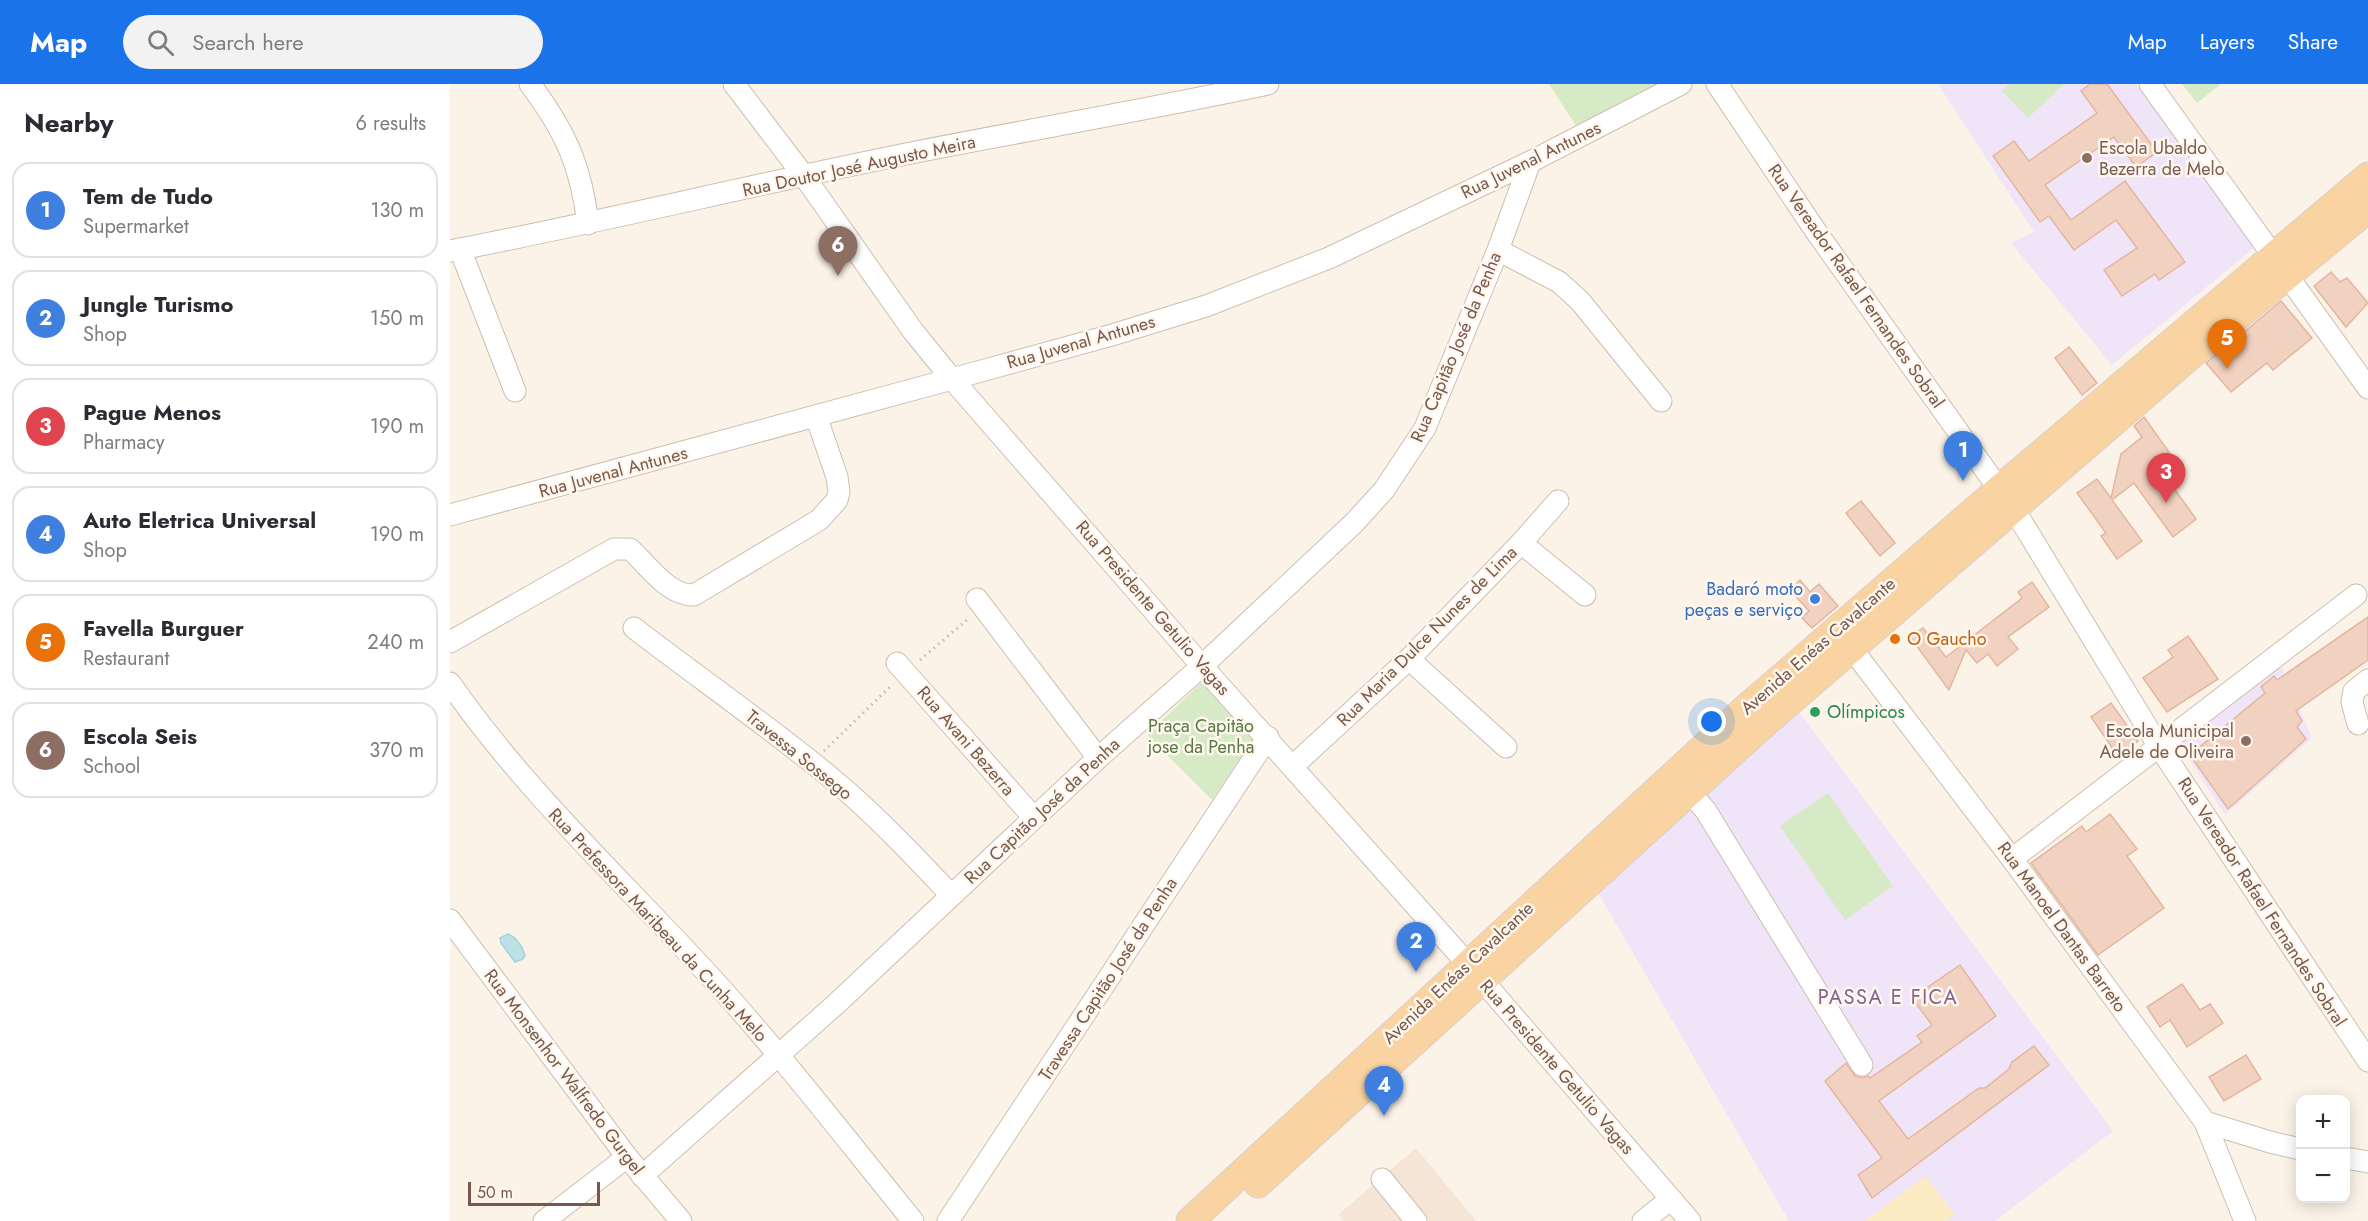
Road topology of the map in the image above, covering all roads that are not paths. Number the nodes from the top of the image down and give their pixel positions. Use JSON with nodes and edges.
{"nodes":[{"id":1,"x":531,"y":84,"type":"edge"},
{"id":2,"x":734,"y":84,"type":"edge"},
{"id":3,"x":1268,"y":84,"type":"edge"},
{"id":4,"x":1681,"y":84,"type":"edge"},
{"id":5,"x":1717,"y":84,"type":"edge"},
{"id":6,"x":2150,"y":84,"type":"edge"},
{"id":7,"x":1189,"y":92,"type":"edge"},
{"id":8,"x":1530,"y":162,"type":"junction"},
{"id":9,"x":804,"y":176,"type":"junction"},
{"id":10,"x":2368,"y":176,"type":"edge"},
{"id":11,"x":2368,"y":208,"type":"edge"},
{"id":12,"x":588,"y":224,"type":"junction"},
{"id":13,"x":455,"y":250,"type":"edge"},
{"id":14,"x":1498,"y":250,"type":"junction"},
{"id":15,"x":2281,"y":266,"type":"junction"},
{"id":16,"x":952,"y":380,"type":"junction"},
{"id":17,"x":2368,"y":388,"type":"edge"},
{"id":18,"x":514,"y":391,"type":"dead end"},
{"id":19,"x":1661,"y":401,"type":"dead end"},
{"id":20,"x":816,"y":416,"type":"junction"},
{"id":21,"x":2005,"y":500,"type":"junction"},
{"id":22,"x":1558,"y":501,"type":"dead end"},
{"id":23,"x":450,"y":515,"type":"edge"},
{"id":24,"x":1521,"y":543,"type":"junction"},
{"id":25,"x":1585,"y":595,"type":"dead end"},
{"id":26,"x":2356,"y":595,"type":"dead end"},
{"id":27,"x":980,"y":603,"type":"road end"},
{"id":28,"x":634,"y":628,"type":"dead end"},
{"id":29,"x":450,"y":642,"type":"edge"},
{"id":30,"x":1851,"y":649,"type":"junction"},
{"id":31,"x":1409,"y":659,"type":"junction"},
{"id":32,"x":1202,"y":666,"type":"junction"},
{"id":33,"x":902,"y":668,"type":"road end"},
{"id":34,"x":2368,"y":680,"type":"edge"},
{"id":35,"x":450,"y":683,"type":"edge"},
{"id":36,"x":1754,"y":717,"type":"junction"},
{"id":37,"x":2358,"y":724,"type":"dead end"},
{"id":38,"x":1268,"y":737,"type":"junction"},
{"id":39,"x":2158,"y":745,"type":"junction"},
{"id":40,"x":1506,"y":747,"type":"dead end"},
{"id":41,"x":1098,"y":758,"type":"junction"},
{"id":42,"x":1293,"y":766,"type":"junction"},
{"id":43,"x":1690,"y":792,"type":"junction"},
{"id":44,"x":1034,"y":818,"type":"junction"},
{"id":45,"x":2012,"y":859,"type":"junction"},
{"id":46,"x":1565,"y":889,"type":"junction"},
{"id":47,"x":951,"y":896,"type":"junction"},
{"id":48,"x":450,"y":920,"type":"edge"},
{"id":49,"x":1474,"y":972,"type":"junction"},
{"id":50,"x":778,"y":1056,"type":"junction"},
{"id":51,"x":2368,"y":1061,"type":"edge"},
{"id":52,"x":1862,"y":1065,"type":"dead end"},
{"id":53,"x":1352,"y":1086,"type":"junction"},
{"id":54,"x":2205,"y":1122,"type":"junction"},
{"id":55,"x":2296,"y":1148,"type":"edge"},
{"id":56,"x":627,"y":1157,"type":"junction"},
{"id":57,"x":2350,"y":1159,"type":"edge"},
{"id":58,"x":2368,"y":1162,"type":"edge"},
{"id":59,"x":642,"y":1176,"type":"junction"},
{"id":60,"x":1382,"y":1179,"type":"dead end"},
{"id":61,"x":1671,"y":1199,"type":"junction"},
{"id":62,"x":544,"y":1221,"type":"edge"},
{"id":63,"x":681,"y":1221,"type":"edge"},
{"id":64,"x":913,"y":1221,"type":"edge"},
{"id":65,"x":948,"y":1221,"type":"edge"},
{"id":66,"x":1190,"y":1221,"type":"edge"},
{"id":67,"x":1216,"y":1221,"type":"edge"},
{"id":68,"x":1416,"y":1221,"type":"edge"},
{"id":69,"x":1643,"y":1221,"type":"edge"},
{"id":70,"x":1690,"y":1221,"type":"edge"},
{"id":71,"x":2245,"y":1221,"type":"edge"}],
"edges":[{"from":1,"to":12,"type":"street"},
{"from":2,"to":9,"type":"street","name":"Rua Presidente Getulio Vagas"},
{"from":3,"to":7,"type":"street","name":"Rua Doutor José Augusto Meira"},
{"from":4,"to":8,"type":"street","name":"Rua Juvenal Antunes"},
{"from":5,"to":21,"type":"street","name":"Rua Vereador Rafael Fernandes Sobral"},
{"from":6,"to":15,"type":"street"},
{"from":7,"to":9,"type":"street","name":"Rua Doutor José Augusto Meira"},
{"from":8,"to":14,"type":"street","name":"Rua Capitão José da Penha"},
{"from":8,"to":16,"type":"street","name":"Rua Juvenal Antunes"},
{"from":9,"to":12,"type":"street","name":"Rua Doutor José Augusto Meira"},
{"from":9,"to":16,"type":"street","name":"Rua Presidente Getulio Vagas"},
{"from":10,"to":15,"type":"main road"},
{"from":11,"to":15,"type":"main road"},
{"from":12,"to":13,"type":"street","name":"Rua Doutor José Augusto Meira"},
{"from":13,"to":18,"type":"street"},
{"from":14,"to":19,"type":"street"},
{"from":14,"to":32,"type":"street","name":"Rua Capitão José da Penha"},
{"from":15,"to":17,"type":"street"},
{"from":15,"to":21,"type":"main road","name":"Avenida Enéas Cavalcante"},
{"from":16,"to":20,"type":"street","name":"Rua Juvenal Antunes"},
{"from":16,"to":32,"type":"street","name":"Rua Presidente Getulio Vagas"},
{"from":20,"to":23,"type":"street","name":"Rua Juvenal Antunes"},
{"from":20,"to":29,"type":"street"},
{"from":21,"to":30,"type":"main road","name":"Avenida Enéas Cavalcante"},
{"from":21,"to":36,"type":"main road","name":"Avenida Enéas Cavalcante"},
{"from":21,"to":39,"type":"street","name":"Rua Vereador Rafael Fernandes Sobral"},
{"from":22,"to":24,"type":"street","name":"Rua Maria Dulce Nunes de Lima"},
{"from":24,"to":25,"type":"street"},
{"from":24,"to":31,"type":"street","name":"Rua Maria Dulce Nunes de Lima"},
{"from":26,"to":39,"type":"street"},
{"from":27,"to":41,"type":"street"},
{"from":28,"to":47,"type":"street","name":"Travessa Sossego"},
{"from":30,"to":36,"type":"main road","name":"Avenida Enéas Cavalcante"},
{"from":30,"to":45,"type":"street","name":"Rua Manoel Dantas Barreto"},
{"from":31,"to":40,"type":"street"},
{"from":31,"to":42,"type":"street","name":"Rua Maria Dulce Nunes de Lima"},
{"from":32,"to":38,"type":"street","name":"Rua Presidente Getulio Vagas"},
{"from":32,"to":41,"type":"street","name":"Rua Capitão José da Penha"},
{"from":33,"to":44,"type":"street","name":"Rua Avani Bezerra"},
{"from":34,"to":37,"type":"street"},
{"from":35,"to":50,"type":"street","name":"Rua Prefessora Maribeau da Cunha Melo"},
{"from":36,"to":43,"type":"main road","name":"Avenida Enéas Cavalcante"},
{"from":36,"to":46,"type":"main road","name":"Avenida Enéas Cavalcante"},
{"from":38,"to":42,"type":"street","name":"Rua Presidente Getulio Vagas"},
{"from":38,"to":65,"type":"street","name":"Travessa Capitão José da Penha"},
{"from":39,"to":45,"type":"street"},
{"from":39,"to":51,"type":"street","name":"Rua Vereador Rafael Fernandes Sobral"},
{"from":41,"to":44,"type":"street","name":"Rua Capitão José da Penha"},
{"from":42,"to":49,"type":"street","name":"Rua Presidente Getulio Vagas"},
{"from":43,"to":46,"type":"main road","name":"Avenida Enéas Cavalcante"},
{"from":43,"to":52,"type":"street"},
{"from":44,"to":47,"type":"street","name":"Rua Capitão José da Penha"},
{"from":45,"to":54,"type":"street","name":"Rua Manoel Dantas Barreto"},
{"from":46,"to":49,"type":"main road","name":"Avenida Enéas Cavalcante"},
{"from":47,"to":50,"type":"street","name":"Rua Capitão José da Penha"},
{"from":48,"to":56,"type":"street","name":"Rua Monsenhor Walfredo Gurgel"},
{"from":49,"to":53,"type":"main road","name":"Avenida Enéas Cavalcante"},
{"from":49,"to":61,"type":"street","name":"Rua Presidente Getulio Vagas"},
{"from":50,"to":59,"type":"street","name":"Rua Capitão José da Penha"},
{"from":50,"to":64,"type":"street","name":"Rua Prefessora Maribeau da Cunha Melo"},
{"from":53,"to":66,"type":"main road","name":"Avenida Enéas Cavalcante"},
{"from":53,"to":67,"type":"main road","name":"Avenida Enéas Cavalcante"},
{"from":54,"to":55,"type":"street"},
{"from":54,"to":71,"type":"street","name":"Rua Manoel Dantas Barreto"},
{"from":56,"to":59,"type":"street","name":"Rua Monsenhor Walfredo Gurgel"},
{"from":56,"to":62,"type":"street"},
{"from":57,"to":58,"type":"street"},
{"from":59,"to":63,"type":"street","name":"Rua Monsenhor Walfredo Gurgel"},
{"from":60,"to":68,"type":"street"},
{"from":61,"to":69,"type":"street"},
{"from":61,"to":70,"type":"street","name":"Rua Presidente Getulio Vagas"}]}
